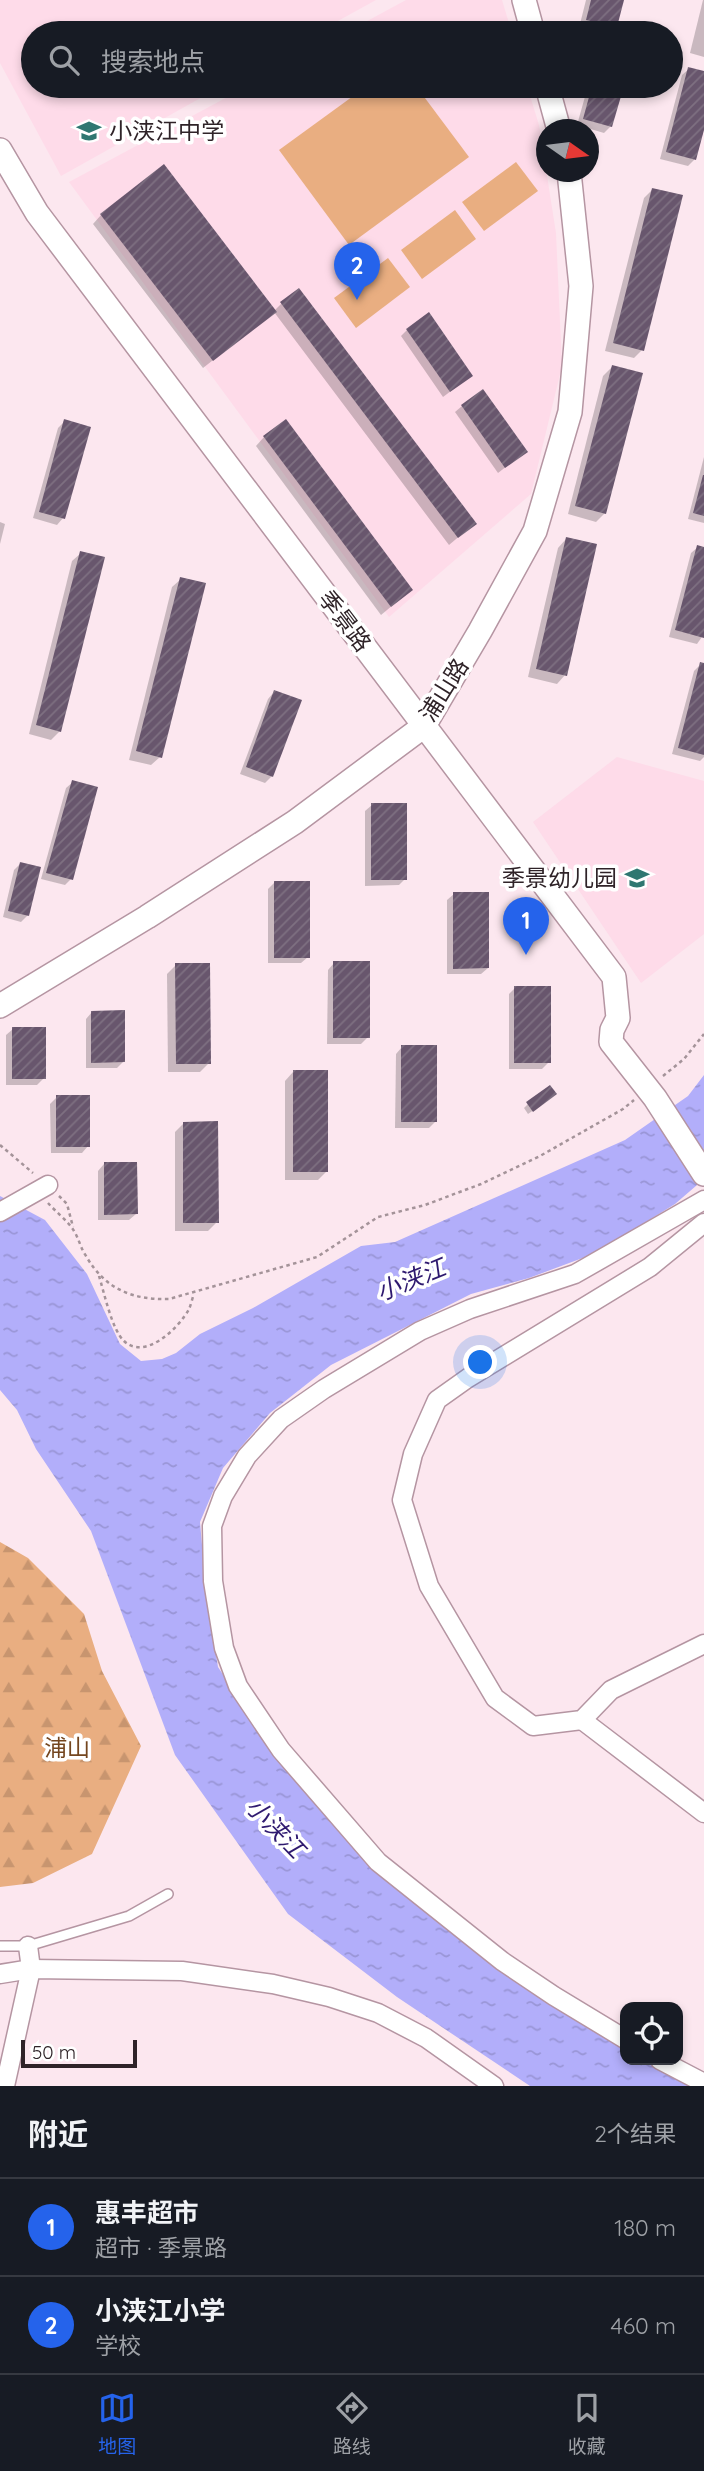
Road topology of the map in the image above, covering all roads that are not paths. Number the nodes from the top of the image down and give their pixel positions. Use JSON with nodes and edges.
{"nodes":[{"id":1,"x":524,"y":0,"type":"edge"},
{"id":2,"x":530,"y":21,"type":"edge"},
{"id":3,"x":550,"y":98,"type":"edge"},
{"id":4,"x":556,"y":119,"type":"edge"},
{"id":5,"x":0,"y":150,"type":"edge"},
{"id":6,"x":570,"y":182,"type":"edge"},
{"id":7,"x":424,"y":726,"type":"junction"},
{"id":8,"x":0,"y":1006,"type":"edge"},
{"id":9,"x":704,"y":1174,"type":"edge"},
{"id":10,"x":36,"y":1191,"type":"road end"},
{"id":11,"x":704,"y":1200,"type":"edge"},
{"id":12,"x":0,"y":1212,"type":"edge"},
{"id":13,"x":704,"y":1223,"type":"edge"},
{"id":14,"x":704,"y":1644,"type":"edge"},
{"id":15,"x":582,"y":1720,"type":"junction"},
{"id":16,"x":704,"y":1813,"type":"edge"},
{"id":17,"x":168,"y":1894,"type":"dead end"},
{"id":18,"x":0,"y":1946,"type":"edge"},
{"id":19,"x":28,"y":1946,"type":"junction"},
{"id":20,"x":31,"y":1969,"type":"junction"},
{"id":21,"x":0,"y":1974,"type":"edge"},
{"id":22,"x":620,"y":2036,"type":"edge"},
{"id":23,"x":669,"y":2065,"type":"edge"},
{"id":24,"x":704,"y":2084,"type":"edge"},
{"id":25,"x":5,"y":2086,"type":"edge"},
{"id":26,"x":494,"y":2086,"type":"edge"}],
"edges":[{"from":1,"to":2,"type":"street"},
{"from":3,"to":4,"type":"street"},
{"from":5,"to":7,"type":"street","name":"季景路"},
{"from":6,"to":7,"type":"street","name":"浦山路"},
{"from":7,"to":8,"type":"street","name":"浦山路"},
{"from":7,"to":9,"type":"street","name":"季景路"},
{"from":10,"to":12,"type":"street"},
{"from":11,"to":22,"type":"street"},
{"from":13,"to":15,"type":"street"},
{"from":14,"to":15,"type":"street"},
{"from":15,"to":16,"type":"street"},
{"from":17,"to":19,"type":"lane"},
{"from":18,"to":19,"type":"lane"},
{"from":19,"to":20,"type":"street"},
{"from":20,"to":21,"type":"street"},
{"from":20,"to":25,"type":"street"},
{"from":20,"to":26,"type":"street"},
{"from":23,"to":24,"type":"street"}]}
